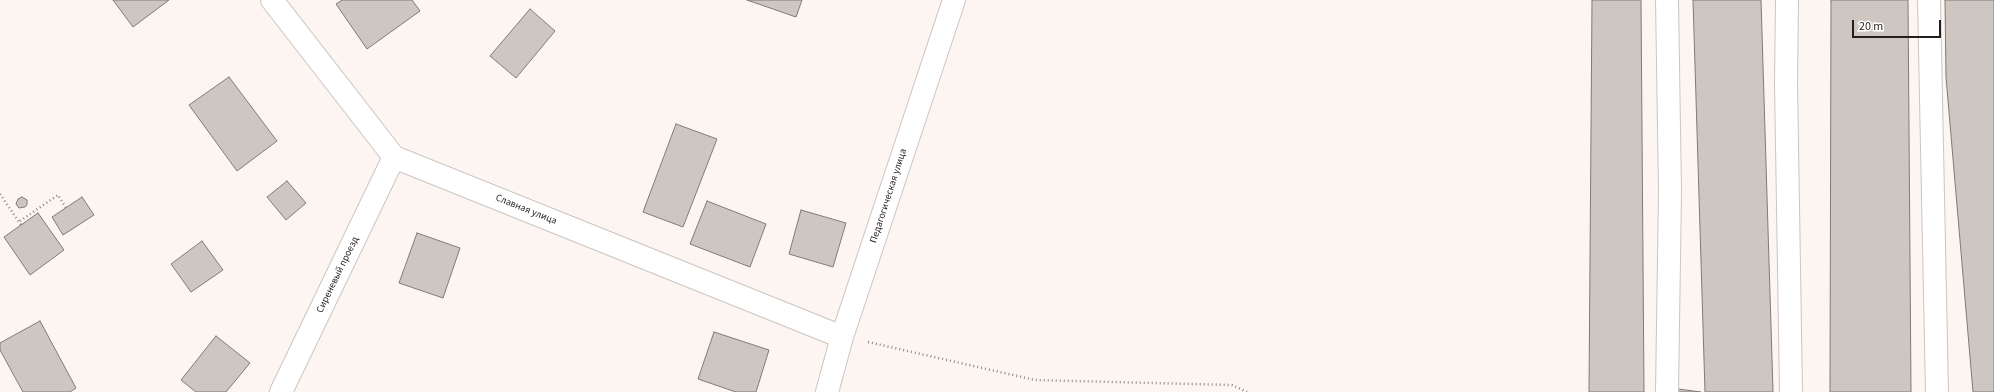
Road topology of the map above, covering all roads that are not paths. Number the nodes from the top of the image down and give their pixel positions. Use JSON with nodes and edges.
{"nodes":[{"id":1,"x":272,"y":0,"type":"edge"},
{"id":2,"x":954,"y":0,"type":"edge"},
{"id":3,"x":1667,"y":0,"type":"edge"},
{"id":4,"x":1787,"y":0,"type":"edge"},
{"id":5,"x":1929,"y":0,"type":"edge"},
{"id":6,"x":394,"y":157,"type":"junction"},
{"id":7,"x":842,"y":337,"type":"junction"},
{"id":8,"x":281,"y":392,"type":"edge"},
{"id":9,"x":827,"y":392,"type":"edge"},
{"id":10,"x":1667,"y":392,"type":"edge"},
{"id":11,"x":1791,"y":392,"type":"edge"},
{"id":12,"x":1937,"y":392,"type":"edge"}],
"edges":[{"from":1,"to":6,"type":"street"},
{"from":2,"to":7,"type":"street","name":"Педагогическая улица"},
{"from":3,"to":10,"type":"street"},
{"from":4,"to":11,"type":"street"},
{"from":5,"to":12,"type":"street"},
{"from":6,"to":7,"type":"street","name":"Славная улица"},
{"from":6,"to":8,"type":"street","name":"Сиреневый проезд"},
{"from":7,"to":9,"type":"street","name":"Педагогическая улица"}]}
